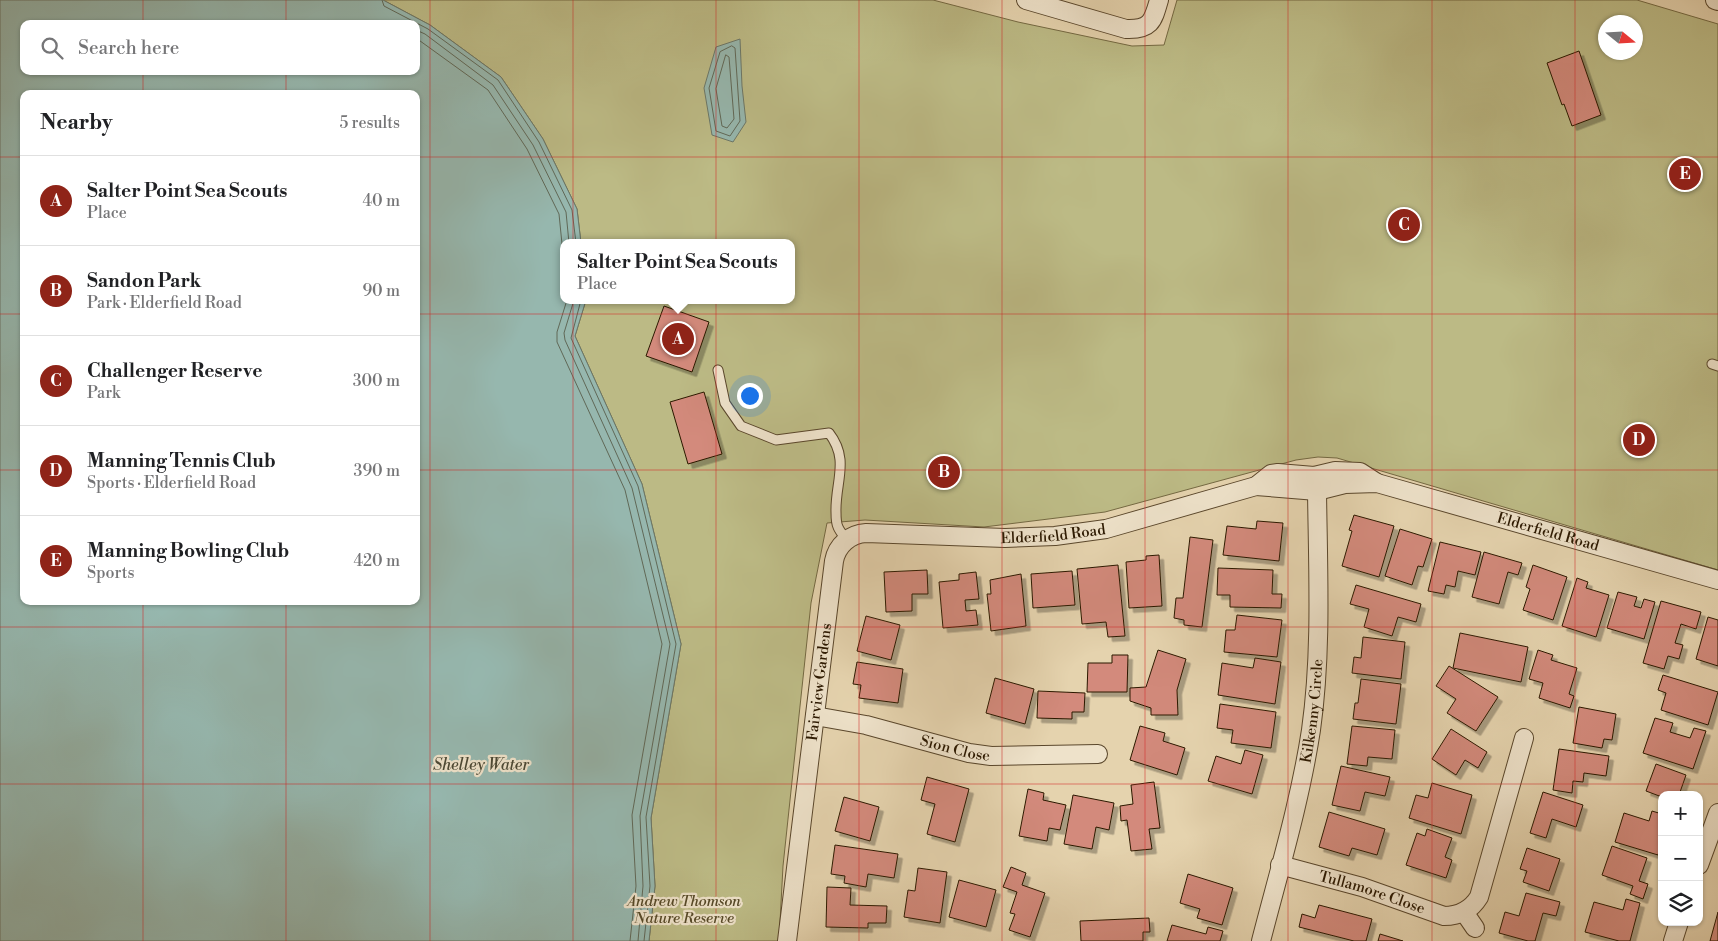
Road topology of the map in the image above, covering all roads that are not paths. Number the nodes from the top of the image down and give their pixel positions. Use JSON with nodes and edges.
{"nodes":[{"id":1,"x":1026,"y":0,"type":"edge"},
{"id":2,"x":1159,"y":0,"type":"edge"},
{"id":3,"x":718,"y":370,"type":"dead end"},
{"id":4,"x":1315,"y":484,"type":"junction"},
{"id":5,"x":847,"y":540,"type":"junction"},
{"id":6,"x":1718,"y":580,"type":"edge"},
{"id":7,"x":815,"y":716,"type":"junction"},
{"id":8,"x":1524,"y":738,"type":"dead end"},
{"id":9,"x":1098,"y":754,"type":"dead end"},
{"id":10,"x":1718,"y":813,"type":"edge"},
{"id":11,"x":1703,"y":854,"type":"edge"},
{"id":12,"x":1280,"y":865,"type":"junction"},
{"id":13,"x":1464,"y":912,"type":"junction"},
{"id":14,"x":1678,"y":926,"type":"edge"},
{"id":15,"x":1474,"y":928,"type":"dead end"},
{"id":16,"x":787,"y":941,"type":"edge"},
{"id":17,"x":1261,"y":941,"type":"edge"},
{"id":18,"x":1674,"y":941,"type":"edge"}],
"edges":[{"from":1,"to":2,"type":"street"},
{"from":3,"to":5,"type":"lane"},
{"from":4,"to":5,"type":"street","name":"Elderfield Road"},
{"from":4,"to":6,"type":"street","name":"Elderfield Road"},
{"from":4,"to":12,"type":"street","name":"Kilkenny Circle"},
{"from":5,"to":7,"type":"street","name":"Fairview Gardens"},
{"from":7,"to":9,"type":"street","name":"Sion Close"},
{"from":7,"to":16,"type":"street","name":"Fairview Gardens"},
{"from":8,"to":13,"type":"street"},
{"from":10,"to":11,"type":"street"},
{"from":12,"to":13,"type":"street","name":"Tullamore Close"},
{"from":12,"to":17,"type":"street","name":"Kilkenny Circle"},
{"from":13,"to":15,"type":"street"},
{"from":14,"to":18,"type":"street"}]}
